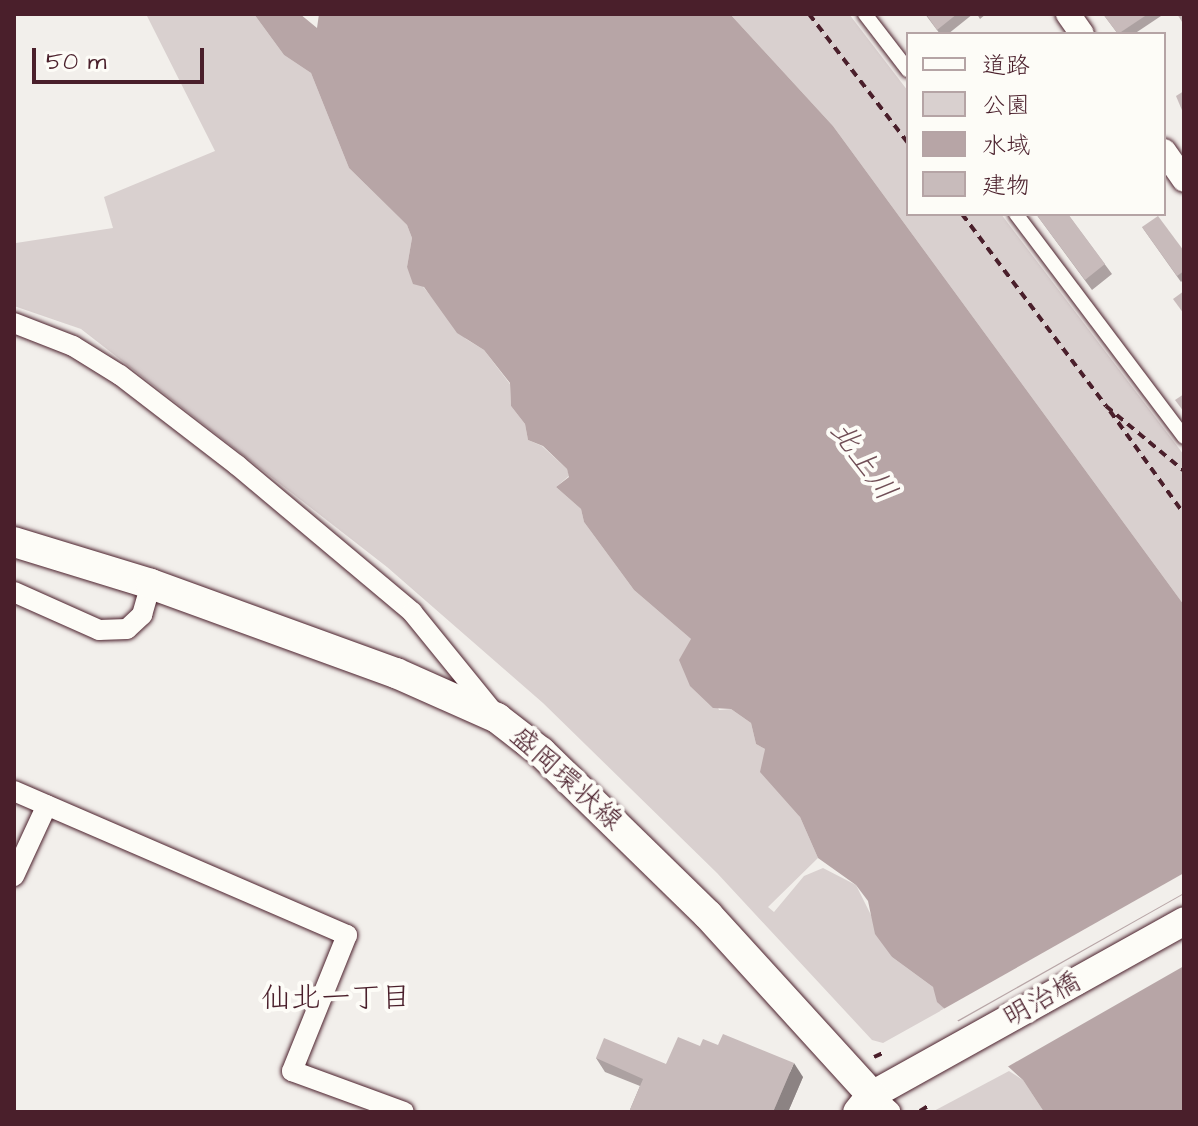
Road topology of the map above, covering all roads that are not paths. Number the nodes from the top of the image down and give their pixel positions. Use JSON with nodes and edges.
{"nodes":[{"id":1,"x":865,"y":14,"type":"edge"},
{"id":2,"x":1068,"y":14,"type":"edge"},
{"id":3,"x":1081,"y":32,"type":"edge"},
{"id":4,"x":906,"y":67,"type":"edge"},
{"id":5,"x":1166,"y":154,"type":"edge"},
{"id":6,"x":1184,"y":180,"type":"edge"},
{"id":7,"x":1018,"y":216,"type":"edge"},
{"id":8,"x":14,"y":323,"type":"edge"},
{"id":9,"x":1184,"y":437,"type":"edge"},
{"id":10,"x":14,"y":542,"type":"edge"},
{"id":11,"x":151,"y":584,"type":"junction"},
{"id":12,"x":14,"y":592,"type":"edge"},
{"id":13,"x":497,"y":718,"type":"junction"},
{"id":14,"x":14,"y":791,"type":"edge"},
{"id":15,"x":47,"y":805,"type":"junction"},
{"id":16,"x":14,"y":876,"type":"edge"},
{"id":17,"x":1184,"y":921,"type":"edge"},
{"id":18,"x":874,"y":1106,"type":"edge"},
{"id":19,"x":404,"y":1112,"type":"edge"}],
"edges":[{"from":1,"to":4,"type":"street"},
{"from":2,"to":3,"type":"street"},
{"from":5,"to":6,"type":"street"},
{"from":7,"to":9,"type":"street"},
{"from":8,"to":13,"type":"street"},
{"from":10,"to":11,"type":"main road","name":"盛岡環状線"},
{"from":11,"to":12,"type":"street"},
{"from":11,"to":13,"type":"main road","name":"盛岡環状線"},
{"from":13,"to":18,"type":"main road","name":"盛岡環状線"},
{"from":14,"to":15,"type":"street"},
{"from":15,"to":16,"type":"street"},
{"from":15,"to":19,"type":"street"},
{"from":17,"to":18,"type":"main road","name":"明治橋"}]}
